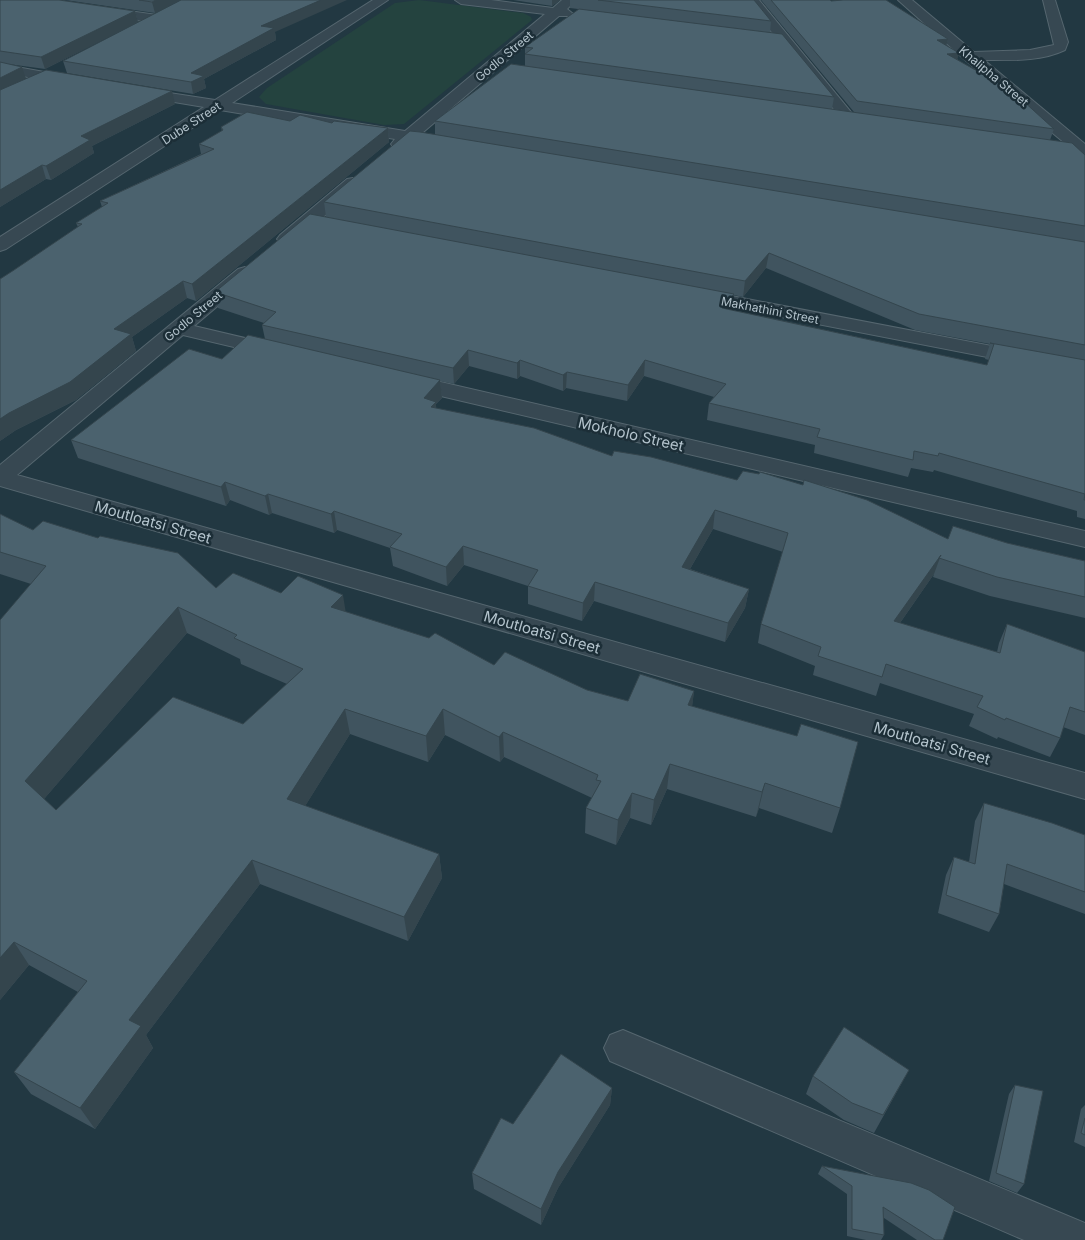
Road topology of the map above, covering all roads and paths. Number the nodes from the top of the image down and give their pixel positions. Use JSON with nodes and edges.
{"nodes":[{"id":1,"x":26,"y":0,"type":"edge"},
{"id":2,"x":382,"y":0,"type":"edge"},
{"id":3,"x":461,"y":0,"type":"edge"},
{"id":4,"x":752,"y":0,"type":"edge"},
{"id":5,"x":904,"y":0,"type":"edge"},
{"id":6,"x":1049,"y":0,"type":"edge"},
{"id":7,"x":572,"y":7,"type":"edge"},
{"id":8,"x":171,"y":12,"type":"edge"},
{"id":9,"x":556,"y":12,"type":"junction"},
{"id":10,"x":157,"y":20,"type":"junction"},
{"id":11,"x":140,"y":28,"type":"edge"},
{"id":12,"x":768,"y":38,"type":"edge"},
{"id":13,"x":787,"y":41,"type":"junction"},
{"id":14,"x":969,"y":56,"type":"junction"},
{"id":15,"x":63,"y":67,"type":"edge"},
{"id":16,"x":489,"y":67,"type":"junction"},
{"id":17,"x":0,"y":68,"type":"edge"},
{"id":18,"x":509,"y":70,"type":"edge"},
{"id":19,"x":46,"y":76,"type":"junction"},
{"id":20,"x":84,"y":83,"type":"edge"},
{"id":21,"x":23,"y":88,"type":"edge"},
{"id":22,"x":122,"y":89,"type":"edge"},
{"id":23,"x":217,"y":106,"type":"junction"},
{"id":24,"x":831,"y":117,"type":"edge"},
{"id":25,"x":409,"y":136,"type":"junction"},
{"id":26,"x":458,"y":145,"type":"edge"},
{"id":27,"x":1056,"y":149,"type":"edge"},
{"id":28,"x":1085,"y":153,"type":"edge"},
{"id":29,"x":387,"y":155,"type":"edge"},
{"id":30,"x":366,"y":173,"type":"edge"},
{"id":31,"x":308,"y":221,"type":"junction"},
{"id":32,"x":328,"y":225,"type":"edge"},
{"id":33,"x":0,"y":245,"type":"edge"},
{"id":34,"x":273,"y":250,"type":"edge"},
{"id":35,"x":258,"y":262,"type":"edge"},
{"id":36,"x":677,"y":292,"type":"edge"},
{"id":37,"x":178,"y":328,"type":"junction"},
{"id":38,"x":294,"y":355,"type":"edge"},
{"id":39,"x":1085,"y":370,"type":"edge"},
{"id":40,"x":381,"y":375,"type":"edge"},
{"id":41,"x":0,"y":478,"type":"edge"},
{"id":42,"x":1085,"y":539,"type":"edge"},
{"id":43,"x":1085,"y":786,"type":"edge"},
{"id":44,"x":623,"y":1048,"type":"dead end"},
{"id":45,"x":1074,"y":1240,"type":"edge"}],
"edges":[{"from":1,"to":10,"type":"street"},
{"from":2,"to":23,"type":"street","name":"Dube Street"},
{"from":3,"to":9,"type":"street"},
{"from":4,"to":13,"type":"street"},
{"from":5,"to":14,"type":"street","name":"Khalipha Street"},
{"from":6,"to":14,"type":"street"},
{"from":7,"to":9,"type":"street","name":"Godlo Street"},
{"from":8,"to":10,"type":"street"},
{"from":9,"to":16,"type":"street","name":"Godlo Street"},
{"from":10,"to":11,"type":"street"},
{"from":12,"to":13,"type":"street"},
{"from":13,"to":24,"type":"street"},
{"from":14,"to":28,"type":"street","name":"Khalipha Street"},
{"from":15,"to":19,"type":"street"},
{"from":16,"to":18,"type":"street"},
{"from":16,"to":25,"type":"street","name":"Godlo Street"},
{"from":17,"to":19,"type":"street"},
{"from":19,"to":20,"type":"street"},
{"from":19,"to":21,"type":"street"},
{"from":22,"to":23,"type":"street"},
{"from":23,"to":25,"type":"street"},
{"from":23,"to":33,"type":"street","name":"Dube Street"},
{"from":25,"to":26,"type":"street"},
{"from":25,"to":29,"type":"street","name":"Godlo Street"},
{"from":27,"to":28,"type":"street"},
{"from":30,"to":31,"type":"street"},
{"from":31,"to":32,"type":"street"},
{"from":31,"to":34,"type":"street"},
{"from":35,"to":37,"type":"street","name":"Godlo Street"},
{"from":36,"to":39,"type":"street","name":"Makhathini Street"},
{"from":37,"to":38,"type":"street"},
{"from":37,"to":41,"type":"street","name":"Godlo Street"},
{"from":40,"to":42,"type":"street","name":"Mokholo Street"},
{"from":41,"to":43,"type":"street","name":"Moutloatsi Street"},
{"from":44,"to":45,"type":"street"}]}
